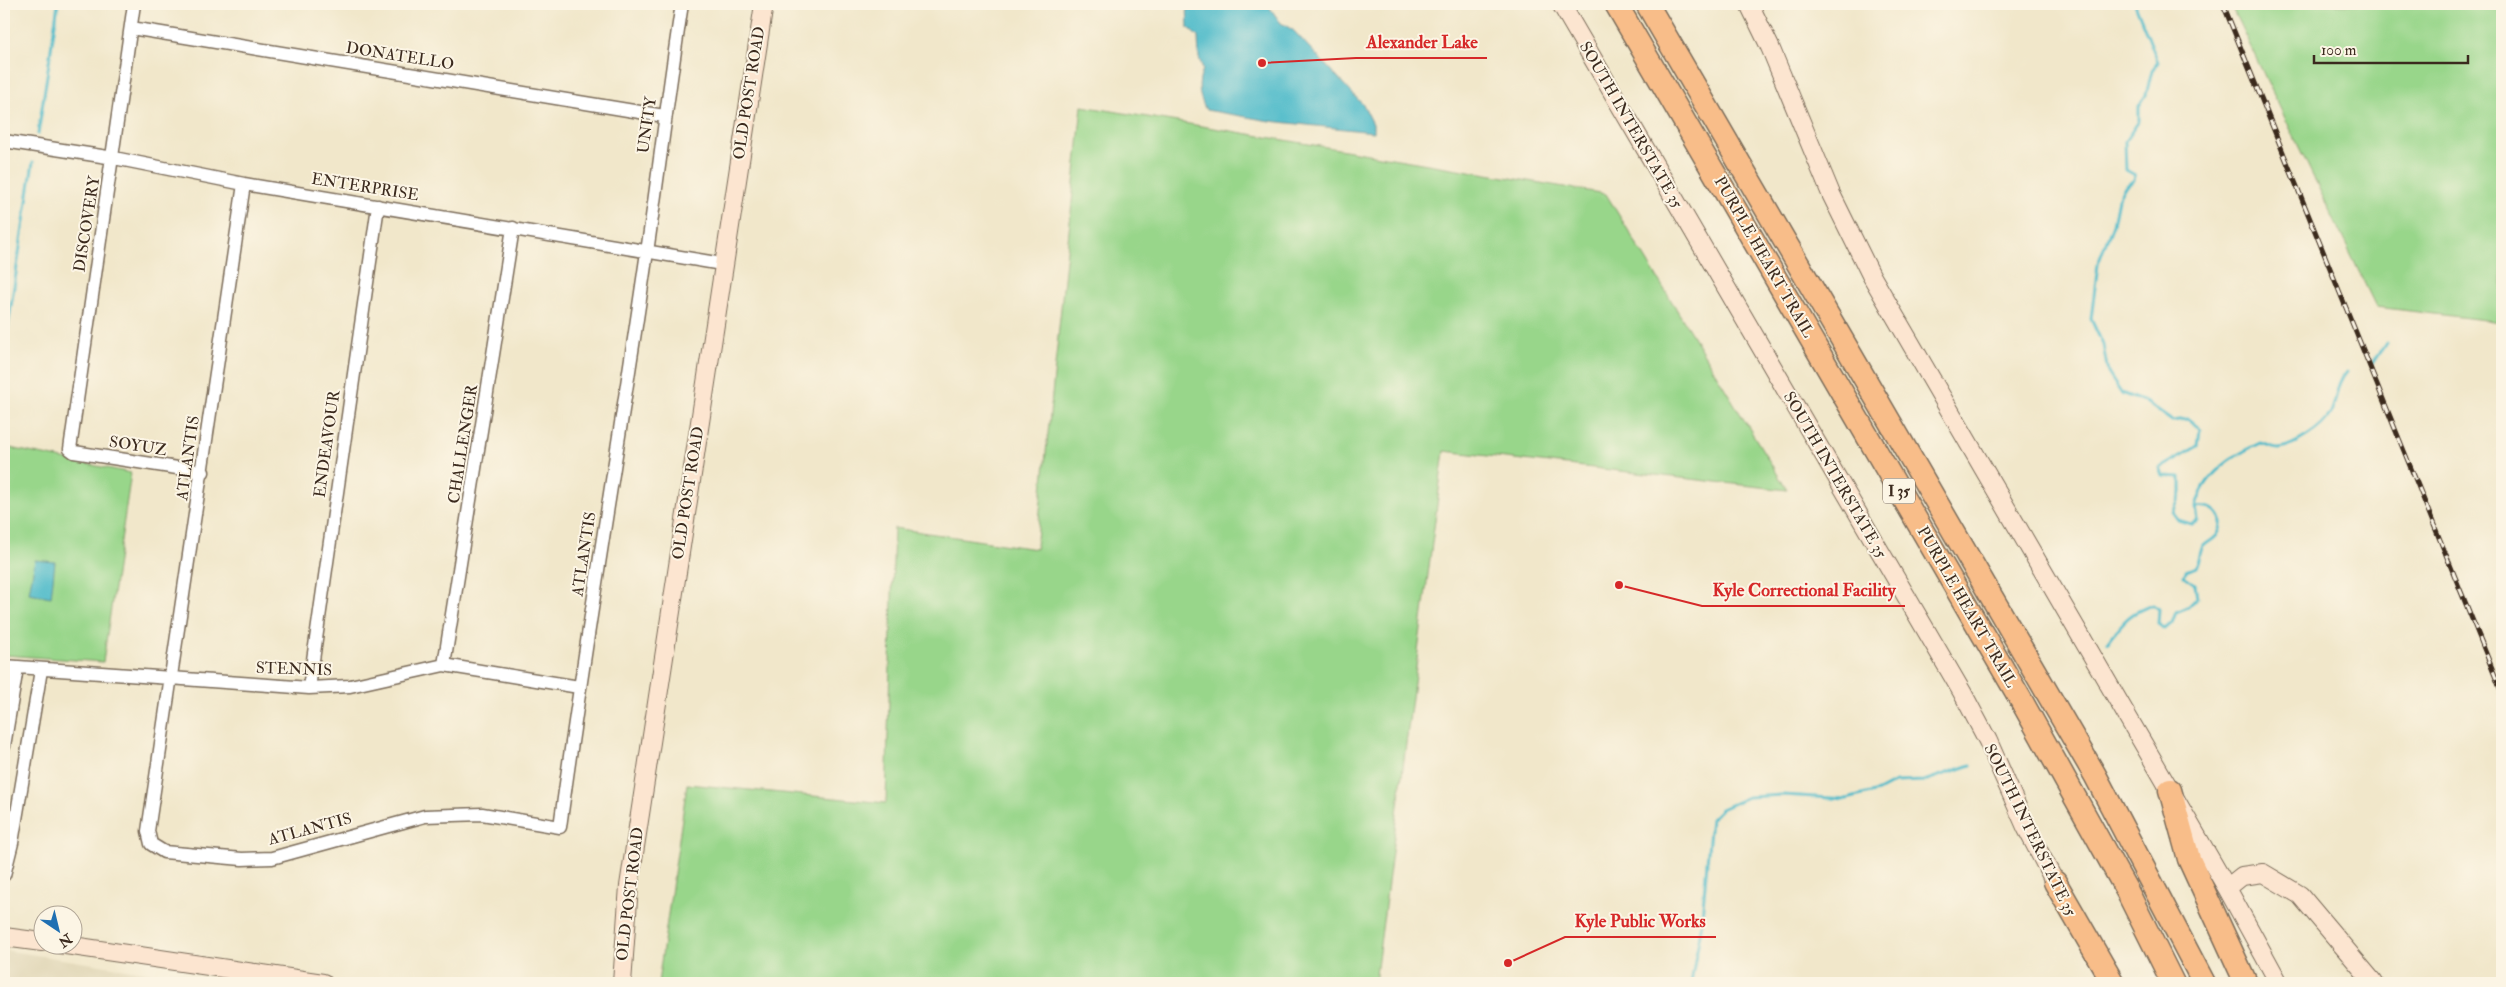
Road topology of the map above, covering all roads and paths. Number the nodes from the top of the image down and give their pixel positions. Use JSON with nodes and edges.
{"nodes":[{"id":1,"x":134,"y":4,"type":"edge"},
{"id":2,"x":682,"y":4,"type":"edge"},
{"id":3,"x":764,"y":4,"type":"edge"},
{"id":4,"x":1561,"y":4,"type":"edge"},
{"id":5,"x":1616,"y":4,"type":"edge"},
{"id":6,"x":1647,"y":4,"type":"edge"},
{"id":7,"x":1749,"y":4,"type":"edge"},
{"id":8,"x":131,"y":28,"type":"junction"},
{"id":9,"x":664,"y":116,"type":"junction"},
{"id":10,"x":4,"y":141,"type":"edge"},
{"id":11,"x":114,"y":158,"type":"junction"},
{"id":12,"x":244,"y":184,"type":"junction"},
{"id":13,"x":378,"y":206,"type":"junction"},
{"id":14,"x":513,"y":228,"type":"junction"},
{"id":15,"x":647,"y":251,"type":"junction"},
{"id":16,"x":722,"y":264,"type":"junction"},
{"id":17,"x":70,"y":449,"type":"joint"},
{"id":18,"x":202,"y":472,"type":"junction"},
{"id":19,"x":444,"y":665,"type":"junction"},
{"id":20,"x":4,"y":666,"type":"edge"},
{"id":21,"x":17,"y":668,"type":"junction"},
{"id":22,"x":41,"y":670,"type":"junction"},
{"id":23,"x":170,"y":678,"type":"junction"},
{"id":24,"x":579,"y":687,"type":"junction"},
{"id":25,"x":309,"y":688,"type":"junction"},
{"id":26,"x":4,"y":746,"type":"edge"},
{"id":27,"x":2170,"y":790,"type":"junction"},
{"id":28,"x":4,"y":876,"type":"edge"},
{"id":29,"x":2056,"y":882,"type":"junction"},
{"id":30,"x":2227,"y":888,"type":"junction"},
{"id":31,"x":4,"y":937,"type":"edge"},
{"id":32,"x":32,"y":941,"type":"edge"},
{"id":33,"x":82,"y":948,"type":"edge"},
{"id":34,"x":276,"y":979,"type":"edge"},
{"id":35,"x":323,"y":983,"type":"edge"},
{"id":36,"x":622,"y":983,"type":"edge"},
{"id":37,"x":2104,"y":983,"type":"edge"},
{"id":38,"x":2113,"y":983,"type":"edge"},
{"id":39,"x":2173,"y":983,"type":"edge"},
{"id":40,"x":2204,"y":983,"type":"edge"},
{"id":41,"x":2246,"y":983,"type":"edge"},
{"id":42,"x":2279,"y":983,"type":"edge"},
{"id":43,"x":2374,"y":983,"type":"edge"}],
"edges":[{"from":1,"to":8,"type":"street","name":"DISCOVERY"},
{"from":2,"to":9,"type":"street","name":"UNITY"},
{"from":3,"to":16,"type":"main road","name":"OLD POST ROAD"},
{"from":4,"to":29,"type":"main road","name":"SOUTH INTERSTATE 35"},
{"from":5,"to":39,"type":"highway","name":"PURPLE HEART TRAIL","number":"I 35"},
{"from":6,"to":40,"type":"highway","name":"PURPLE HEART TRAIL","number":"I 35"},
{"from":7,"to":27,"type":"main road"},
{"from":8,"to":9,"type":"street","name":"DONATELLO"},
{"from":8,"to":11,"type":"street","name":"DISCOVERY"},
{"from":9,"to":15,"type":"street","name":"UNITY"},
{"from":10,"to":11,"type":"street","name":"ENTERPRISE"},
{"from":11,"to":12,"type":"street","name":"ENTERPRISE"},
{"from":11,"to":17,"type":"street","name":"DISCOVERY"},
{"from":12,"to":13,"type":"street","name":"ENTERPRISE"},
{"from":12,"to":18,"type":"street","name":"ATLANTIS"},
{"from":13,"to":14,"type":"street","name":"ENTERPRISE"},
{"from":13,"to":25,"type":"street","name":"ENDEAVOUR"},
{"from":14,"to":15,"type":"street","name":"ENTERPRISE"},
{"from":14,"to":19,"type":"street","name":"CHALLENGER"},
{"from":15,"to":16,"type":"street","name":"ENTERPRISE"},
{"from":15,"to":24,"type":"street","name":"ATLANTIS"},
{"from":16,"to":36,"type":"main road","name":"OLD POST ROAD"},
{"from":17,"to":18,"type":"street","name":"SOYUZ"},
{"from":18,"to":23,"type":"street","name":"ATLANTIS"},
{"from":19,"to":24,"type":"street","name":"STENNIS"},
{"from":19,"to":25,"type":"street","name":"STENNIS"},
{"from":20,"to":21,"type":"street","name":"STENNIS"},
{"from":21,"to":22,"type":"street","name":"STENNIS"},
{"from":21,"to":26,"type":"street"},
{"from":22,"to":23,"type":"street","name":"STENNIS"},
{"from":22,"to":28,"type":"street"},
{"from":23,"to":24,"type":"street","name":"ATLANTIS"},
{"from":23,"to":25,"type":"street","name":"STENNIS"},
{"from":27,"to":30,"type":"main road"},
{"from":27,"to":41,"type":"highway"},
{"from":29,"to":37,"type":"main road","name":"SOUTH INTERSTATE 35"},
{"from":29,"to":38,"type":"highway"},
{"from":30,"to":42,"type":"main road"},
{"from":30,"to":43,"type":"main road"},
{"from":31,"to":32,"type":"main road"},
{"from":33,"to":34,"type":"main road"},
{"from":34,"to":35,"type":"main road"}]}
